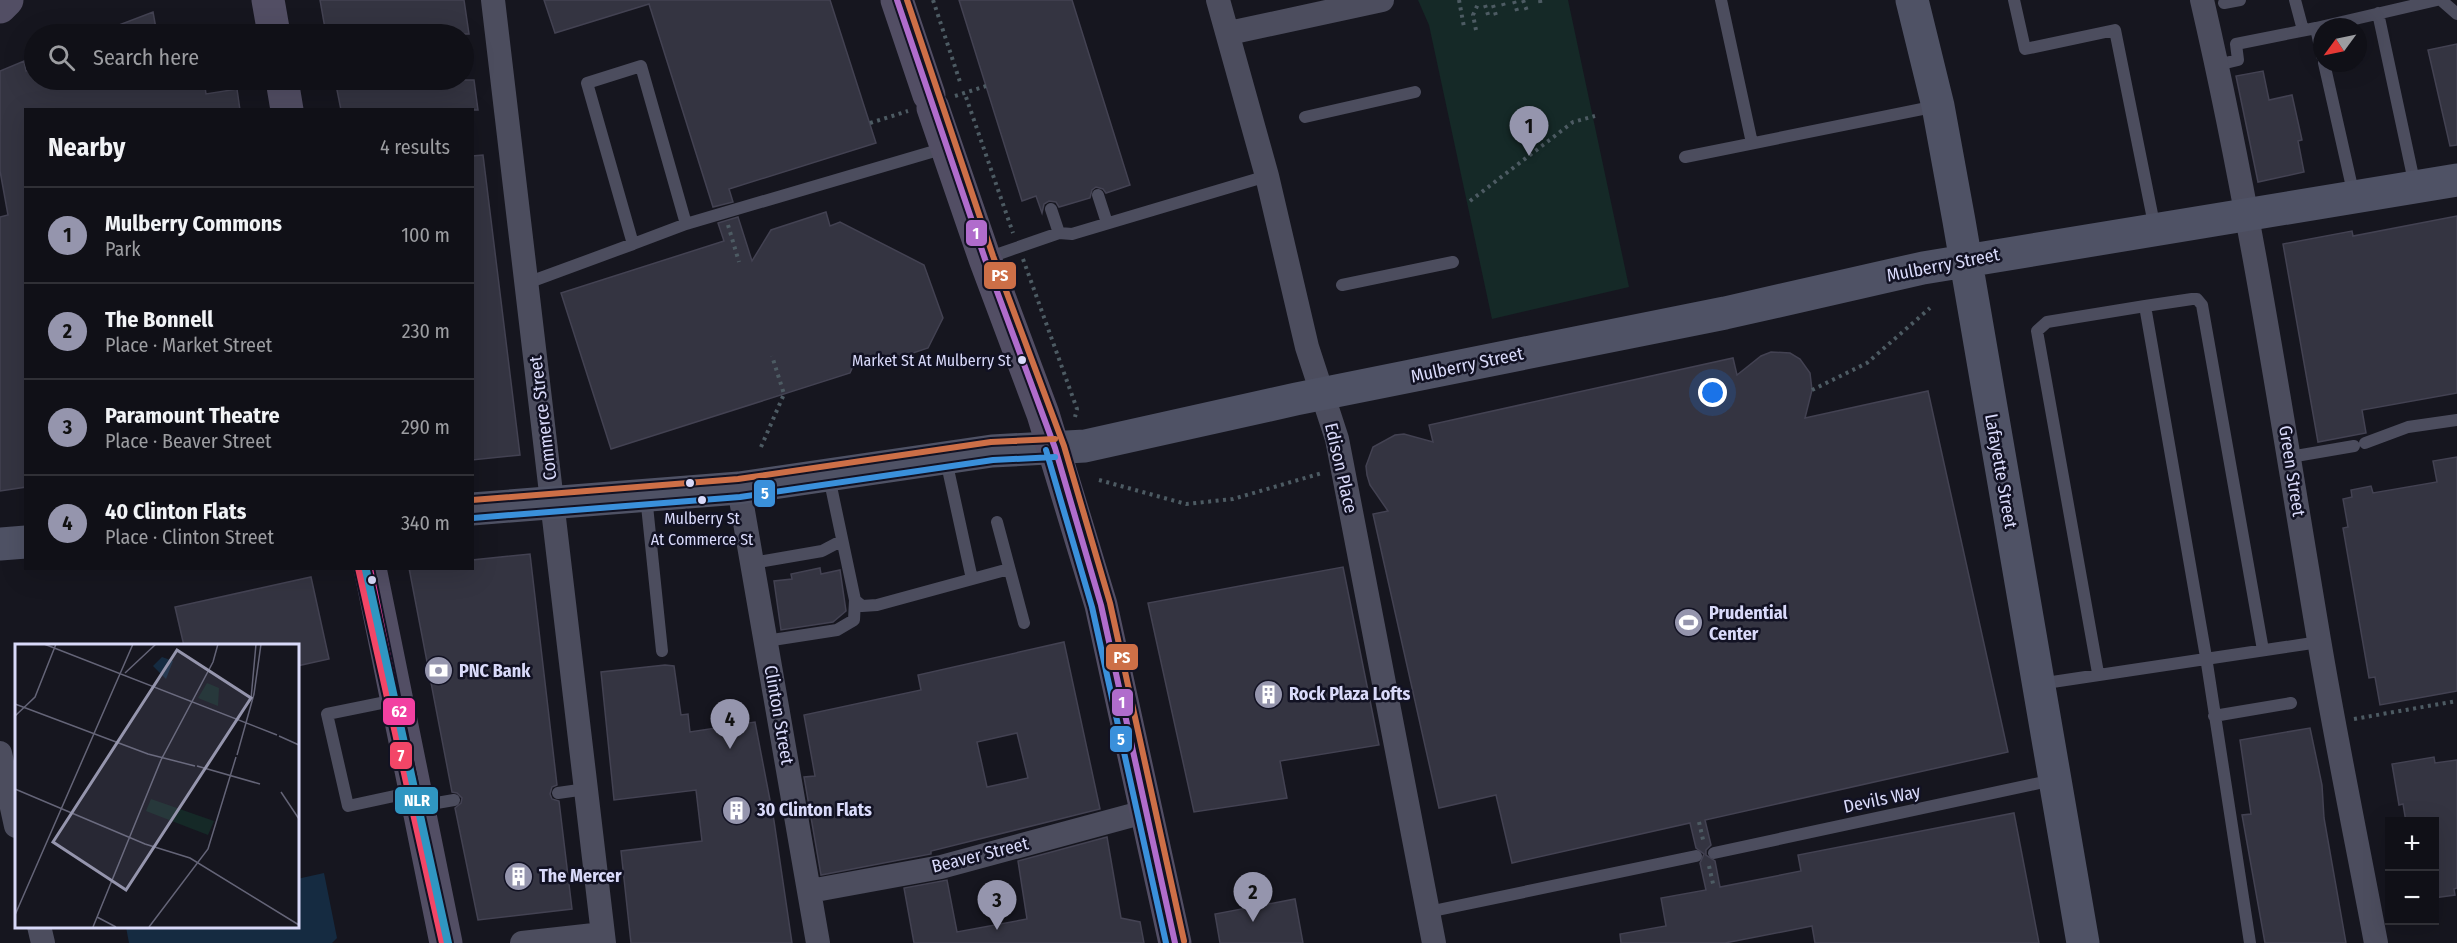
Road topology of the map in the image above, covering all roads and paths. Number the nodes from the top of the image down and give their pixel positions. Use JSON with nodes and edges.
{"nodes":[{"id":1,"x":7,"y":0,"type":"edge"},
{"id":2,"x":268,"y":0,"type":"edge"},
{"id":3,"x":493,"y":0,"type":"edge"},
{"id":4,"x":897,"y":0,"type":"edge"},
{"id":5,"x":933,"y":0,"type":"edge"},
{"id":6,"x":1218,"y":0,"type":"edge"},
{"id":7,"x":1382,"y":0,"type":"edge"},
{"id":8,"x":1460,"y":0,"type":"edge"},
{"id":9,"x":1523,"y":0,"type":"edge"},
{"id":10,"x":1540,"y":0,"type":"edge"},
{"id":11,"x":1721,"y":0,"type":"edge"},
{"id":12,"x":2014,"y":0,"type":"edge"},
{"id":13,"x":2240,"y":0,"type":"edge"},
{"id":14,"x":2295,"y":0,"type":"edge"},
{"id":15,"x":2439,"y":0,"type":"edge"},
{"id":16,"x":1514,"y":1,"type":"edge"},
{"id":17,"x":1917,"y":1,"type":"edge"},
{"id":18,"x":2213,"y":2,"type":"edge"},
{"id":19,"x":1503,"y":3,"type":"dead end"},
{"id":20,"x":1478,"y":4,"type":"dead end"},
{"id":21,"x":1485,"y":5,"type":"dead end"},
{"id":22,"x":1493,"y":5,"type":"dead end"},
{"id":23,"x":0,"y":7,"type":"edge"},
{"id":24,"x":1541,"y":7,"type":"dead end"},
{"id":25,"x":1505,"y":10,"type":"dead end"},
{"id":26,"x":1527,"y":11,"type":"dead end"},
{"id":27,"x":2378,"y":13,"type":"junction"},
{"id":28,"x":1518,"y":14,"type":"dead end"},
{"id":29,"x":2457,"y":14,"type":"edge"},
{"id":30,"x":1488,"y":18,"type":"dead end"},
{"id":31,"x":2357,"y":18,"type":"edge"},
{"id":32,"x":1497,"y":19,"type":"dead end"},
{"id":33,"x":272,"y":24,"type":"edge"},
{"id":34,"x":1464,"y":27,"type":"dead end"},
{"id":35,"x":2313,"y":28,"type":"edge"},
{"id":36,"x":1476,"y":30,"type":"dead end"},
{"id":37,"x":2303,"y":30,"type":"junction"},
{"id":38,"x":1229,"y":33,"type":"junction"},
{"id":39,"x":2217,"y":65,"type":"junction"},
{"id":40,"x":2326,"y":72,"type":"edge"},
{"id":41,"x":961,"y":85,"type":"dead end"},
{"id":42,"x":284,"y":90,"type":"edge"},
{"id":43,"x":1415,"y":92,"type":"dead end"},
{"id":44,"x":1938,"y":106,"type":"junction"},
{"id":45,"x":287,"y":108,"type":"edge"},
{"id":46,"x":1595,"y":116,"type":"dead end"},
{"id":47,"x":1305,"y":117,"type":"dead end"},
{"id":48,"x":1752,"y":143,"type":"junction"},
{"id":49,"x":946,"y":148,"type":"junction"},
{"id":50,"x":1685,"y":157,"type":"dead end"},
{"id":51,"x":1267,"y":176,"type":"junction"},
{"id":52,"x":2457,"y":180,"type":"edge"},
{"id":53,"x":2415,"y":187,"type":"junction"},
{"id":54,"x":1098,"y":195,"type":"dead end"},
{"id":55,"x":2354,"y":197,"type":"junction"},
{"id":56,"x":1470,"y":201,"type":"dead end"},
{"id":57,"x":1051,"y":210,"type":"dead end"},
{"id":58,"x":2246,"y":215,"type":"junction"},
{"id":59,"x":1107,"y":223,"type":"junction"},
{"id":60,"x":686,"y":224,"type":"junction"},
{"id":61,"x":2155,"y":229,"type":"junction"},
{"id":62,"x":1059,"y":233,"type":"junction"},
{"id":63,"x":633,"y":244,"type":"junction"},
{"id":64,"x":985,"y":259,"type":"junction"},
{"id":65,"x":1964,"y":260,"type":"junction"},
{"id":66,"x":1453,"y":262,"type":"dead end"},
{"id":67,"x":527,"y":283,"type":"junction"},
{"id":68,"x":1342,"y":285,"type":"dead end"},
{"id":69,"x":2145,"y":306,"type":"junction"},
{"id":70,"x":1930,"y":308,"type":"dead end"},
{"id":71,"x":772,"y":356,"type":"dead end"},
{"id":72,"x":1812,"y":390,"type":"dead end"},
{"id":73,"x":1322,"y":394,"type":"junction"},
{"id":74,"x":2457,"y":420,"type":"edge"},
{"id":75,"x":761,"y":447,"type":"dead end"},
{"id":76,"x":1055,"y":448,"type":"junction"},
{"id":77,"x":2290,"y":457,"type":"junction"},
{"id":78,"x":946,"y":459,"type":"junction"},
{"id":79,"x":1327,"y":472,"type":"dead end"},
{"id":80,"x":829,"y":476,"type":"junction"},
{"id":81,"x":1099,"y":480,"type":"dead end"},
{"id":82,"x":739,"y":488,"type":"junction"},
{"id":83,"x":646,"y":495,"type":"junction"},
{"id":84,"x":552,"y":501,"type":"junction"},
{"id":85,"x":474,"y":509,"type":"edge"},
{"id":86,"x":997,"y":522,"type":"dead end"},
{"id":87,"x":841,"y":541,"type":"junction"},
{"id":88,"x":24,"y":542,"type":"edge"},
{"id":89,"x":0,"y":544,"type":"edge"},
{"id":90,"x":753,"y":562,"type":"junction"},
{"id":91,"x":1009,"y":569,"type":"junction"},
{"id":92,"x":370,"y":570,"type":"edge"},
{"id":93,"x":972,"y":579,"type":"junction"},
{"id":94,"x":855,"y":600,"type":"junction"},
{"id":95,"x":1024,"y":623,"type":"dead end"},
{"id":96,"x":766,"y":641,"type":"junction"},
{"id":97,"x":2319,"y":642,"type":"junction"},
{"id":98,"x":2263,"y":650,"type":"junction"},
{"id":99,"x":662,"y":651,"type":"dead end"},
{"id":100,"x":2206,"y":657,"type":"junction"},
{"id":101,"x":2098,"y":673,"type":"junction"},
{"id":102,"x":2039,"y":684,"type":"junction"},
{"id":103,"x":397,"y":700,"type":"junction"},
{"id":104,"x":2457,"y":701,"type":"edge"},
{"id":105,"x":2291,"y":703,"type":"dead end"},
{"id":106,"x":2214,"y":716,"type":"junction"},
{"id":107,"x":2335,"y":723,"type":"junction"},
{"id":108,"x":0,"y":753,"type":"edge"},
{"id":109,"x":2056,"y":779,"type":"junction"},
{"id":110,"x":586,"y":789,"type":"junction"},
{"id":111,"x":558,"y":793,"type":"dead end"},
{"id":112,"x":417,"y":799,"type":"junction"},
{"id":113,"x":454,"y":800,"type":"dead end"},
{"id":114,"x":1148,"y":811,"type":"junction"},
{"id":115,"x":15,"y":821,"type":"edge"},
{"id":116,"x":1714,"y":853,"type":"dead end"},
{"id":117,"x":1696,"y":856,"type":"dead end"},
{"id":118,"x":810,"y":891,"type":"junction"},
{"id":119,"x":1428,"y":912,"type":"junction"},
{"id":120,"x":39,"y":928,"type":"edge"},
{"id":121,"x":603,"y":939,"type":"edge"},
{"id":122,"x":43,"y":943,"type":"edge"},
{"id":123,"x":446,"y":943,"type":"edge"},
{"id":124,"x":522,"y":943,"type":"edge"},
{"id":125,"x":818,"y":943,"type":"edge"},
{"id":126,"x":1175,"y":943,"type":"edge"},
{"id":127,"x":1434,"y":943,"type":"edge"},
{"id":128,"x":2083,"y":943,"type":"edge"},
{"id":129,"x":2250,"y":943,"type":"edge"},
{"id":130,"x":2376,"y":943,"type":"edge"}],
"edges":[{"from":1,"to":23,"type":"main road"},
{"from":2,"to":33,"type":"main road"},
{"from":3,"to":67,"type":"street","name":"Commerce Street"},
{"from":4,"to":49,"type":"main road"},
{"from":5,"to":41,"type":"path"},
{"from":6,"to":38,"type":"street","name":"Edison Place"},
{"from":7,"to":38,"type":"street"},
{"from":8,"to":34,"type":"path"},
{"from":9,"to":26,"type":"path"},
{"from":10,"to":24,"type":"path"},
{"from":11,"to":48,"type":"lane"},
{"from":12,"to":61,"type":"lane"},
{"from":13,"to":18,"type":"lane"},
{"from":14,"to":37,"type":"lane"},
{"from":15,"to":27,"type":"lane"},
{"from":15,"to":29,"type":"lane"},
{"from":16,"to":28,"type":"path"},
{"from":17,"to":44,"type":"street","name":"Lafayette Street"},
{"from":18,"to":39,"type":"street","name":"Green Street"},
{"from":19,"to":25,"type":"path"},
{"from":20,"to":36,"type":"path"},
{"from":21,"to":30,"type":"path"},
{"from":22,"to":32,"type":"path"},
{"from":27,"to":31,"type":"lane"},
{"from":27,"to":53,"type":"lane"},
{"from":35,"to":37,"type":"lane"},
{"from":37,"to":39,"type":"lane"},
{"from":38,"to":51,"type":"street","name":"Edison Place"},
{"from":39,"to":58,"type":"street","name":"Green Street"},
{"from":40,"to":55,"type":"lane"},
{"from":42,"to":45,"type":"main road"},
{"from":43,"to":47,"type":"lane"},
{"from":44,"to":48,"type":"lane"},
{"from":44,"to":65,"type":"street","name":"Lafayette Street"},
{"from":46,"to":56,"type":"path"},
{"from":48,"to":50,"type":"lane"},
{"from":49,"to":60,"type":"lane"},
{"from":49,"to":64,"type":"main road"},
{"from":51,"to":59,"type":"lane"},
{"from":51,"to":73,"type":"street","name":"Edison Place"},
{"from":52,"to":53,"type":"street","name":"Mulberry Street"},
{"from":53,"to":55,"type":"street","name":"Mulberry Street"},
{"from":54,"to":59,"type":"lane"},
{"from":55,"to":58,"type":"street","name":"Mulberry Street"},
{"from":57,"to":62,"type":"lane"},
{"from":58,"to":61,"type":"street","name":"Mulberry Street"},
{"from":58,"to":77,"type":"street","name":"Green Street"},
{"from":59,"to":62,"type":"lane"},
{"from":60,"to":63,"type":"lane"},
{"from":60,"to":63,"type":"lane"},
{"from":61,"to":65,"type":"street","name":"Mulberry Street"},
{"from":62,"to":64,"type":"lane"},
{"from":63,"to":67,"type":"lane"},
{"from":64,"to":76,"type":"main road"},
{"from":65,"to":73,"type":"street","name":"Mulberry Street"},
{"from":65,"to":102,"type":"street","name":"Lafayette Street"},
{"from":66,"to":68,"type":"lane"},
{"from":67,"to":84,"type":"street","name":"Commerce Street"},
{"from":69,"to":98,"type":"lane"},
{"from":69,"to":100,"type":"lane"},
{"from":69,"to":101,"type":"lane"},
{"from":70,"to":72,"type":"path"},
{"from":71,"to":75,"type":"path"},
{"from":73,"to":76,"type":"street","name":"Mulberry Street"},
{"from":73,"to":119,"type":"street","name":"Edison Place"},
{"from":74,"to":77,"type":"lane"},
{"from":76,"to":78,"type":"street","name":"Mulberry Street"},
{"from":76,"to":114,"type":"main road"},
{"from":77,"to":97,"type":"street","name":"Green Street"},
{"from":78,"to":80,"type":"street","name":"Mulberry Street"},
{"from":78,"to":93,"type":"lane"},
{"from":79,"to":81,"type":"path"},
{"from":80,"to":82,"type":"street","name":"Mulberry Street"},
{"from":80,"to":87,"type":"lane"},
{"from":82,"to":83,"type":"street","name":"Mulberry Street"},
{"from":82,"to":90,"type":"street","name":"Clinton Street"},
{"from":83,"to":84,"type":"street","name":"Mulberry Street"},
{"from":83,"to":99,"type":"lane"},
{"from":84,"to":85,"type":"street","name":"Mulberry Street"},
{"from":84,"to":110,"type":"street","name":"Commerce Street"},
{"from":86,"to":91,"type":"lane"},
{"from":87,"to":90,"type":"lane"},
{"from":87,"to":94,"type":"lane"},
{"from":88,"to":89,"type":"street"},
{"from":90,"to":96,"type":"street","name":"Clinton Street"},
{"from":91,"to":93,"type":"lane"},
{"from":91,"to":95,"type":"lane"},
{"from":92,"to":103,"type":"main road"},
{"from":93,"to":94,"type":"lane"},
{"from":94,"to":96,"type":"lane"},
{"from":96,"to":118,"type":"street","name":"Clinton Street"},
{"from":97,"to":98,"type":"lane"},
{"from":97,"to":107,"type":"street","name":"Green Street"},
{"from":98,"to":100,"type":"lane"},
{"from":100,"to":101,"type":"lane"},
{"from":100,"to":106,"type":"lane"},
{"from":101,"to":102,"type":"lane"},
{"from":102,"to":109,"type":"street","name":"Lafayette Street"},
{"from":103,"to":112,"type":"main road"},
{"from":103,"to":112,"type":"lane"},
{"from":104,"to":107,"type":"path"},
{"from":105,"to":106,"type":"lane"},
{"from":106,"to":129,"type":"lane"},
{"from":107,"to":130,"type":"street","name":"Green Street"},
{"from":108,"to":115,"type":"street"},
{"from":109,"to":116,"type":"lane","name":"Devils Way"},
{"from":109,"to":128,"type":"street","name":"Lafayette Street"},
{"from":110,"to":111,"type":"lane"},
{"from":110,"to":121,"type":"street","name":"Commerce Street"},
{"from":112,"to":113,"type":"lane"},
{"from":112,"to":123,"type":"main road"},
{"from":114,"to":118,"type":"street","name":"Beaver Street"},
{"from":114,"to":126,"type":"main road"},
{"from":117,"to":119,"type":"lane"},
{"from":118,"to":125,"type":"street","name":"Clinton Street"},
{"from":119,"to":127,"type":"street","name":"Edison Place"},
{"from":120,"to":122,"type":"street"},
{"from":121,"to":124,"type":"street"}]}
